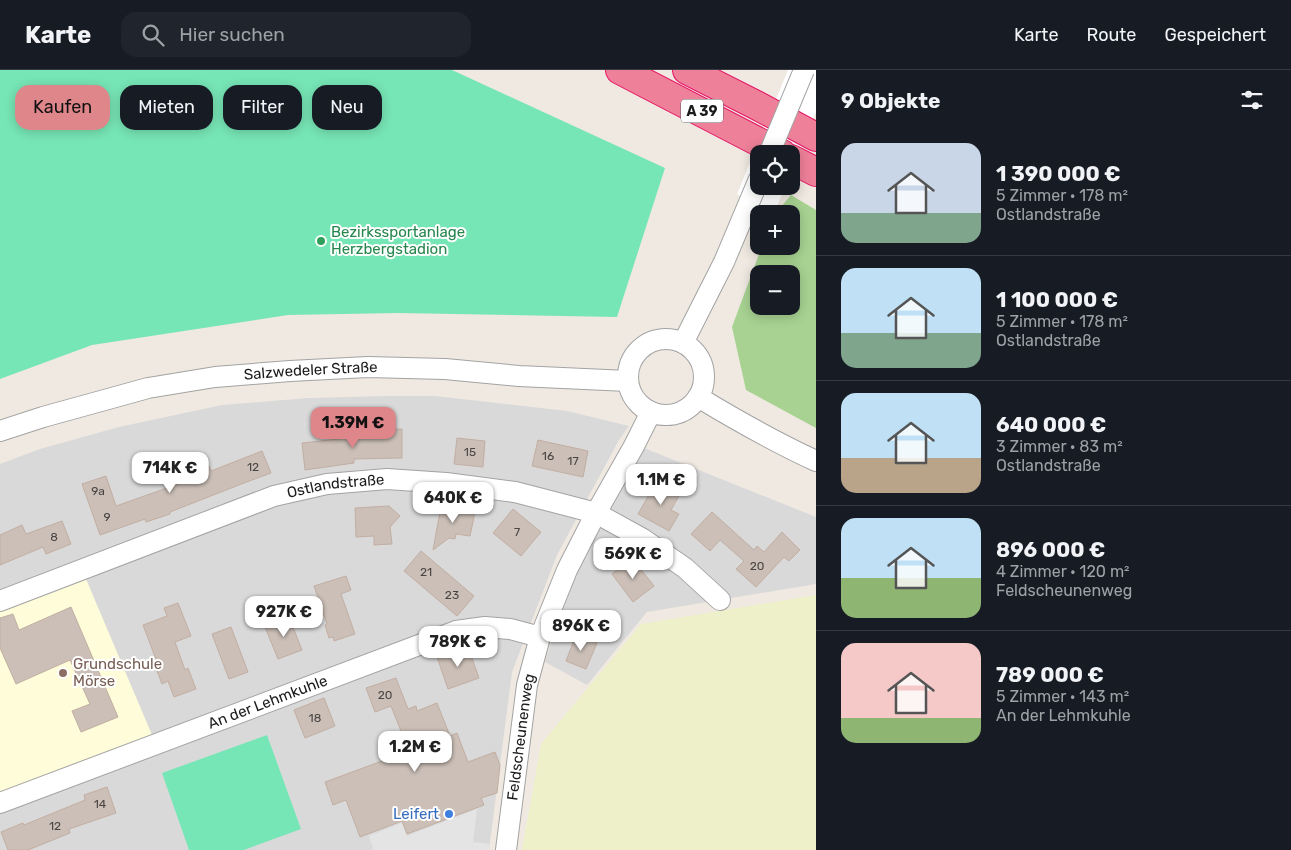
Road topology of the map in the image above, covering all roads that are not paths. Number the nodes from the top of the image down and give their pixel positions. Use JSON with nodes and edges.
{"nodes":[{"id":1,"x":620,"y":70,"type":"edge"},
{"id":2,"x":687,"y":70,"type":"edge"},
{"id":3,"x":804,"y":70,"type":"edge"},
{"id":4,"x":816,"y":137,"type":"edge"},
{"id":5,"x":765,"y":145,"type":"edge"},
{"id":6,"x":773,"y":145,"type":"edge"},
{"id":7,"x":800,"y":164,"type":"edge"},
{"id":8,"x":816,"y":172,"type":"edge"},
{"id":9,"x":752,"y":195,"type":"edge"},
{"id":10,"x":683,"y":343,"type":"junction"},
{"id":11,"x":628,"y":380,"type":"junction"},
{"id":12,"x":698,"y":397,"type":"junction"},
{"id":13,"x":651,"y":412,"type":"junction"},
{"id":14,"x":0,"y":431,"type":"edge"},
{"id":15,"x":816,"y":461,"type":"edge"},
{"id":16,"x":596,"y":513,"type":"junction"},
{"id":17,"x":720,"y":600,"type":"dead end"},
{"id":18,"x":0,"y":601,"type":"edge"},
{"id":19,"x":540,"y":637,"type":"junction"},
{"id":20,"x":0,"y":803,"type":"edge"},
{"id":21,"x":506,"y":850,"type":"edge"}],
"edges":[{"from":1,"to":5,"type":"highway","number":"A 39"},
{"from":2,"to":4,"type":"highway","number":"A 39"},
{"from":3,"to":6,"type":"street","bridge":true},
{"from":7,"to":8,"type":"highway"},
{"from":9,"to":10,"type":"street"},
{"from":10,"to":11,"type":"street"},
{"from":10,"to":12,"type":"street"},
{"from":11,"to":13,"type":"street"},
{"from":11,"to":14,"type":"street","name":"Salzwedeler Straße"},
{"from":12,"to":13,"type":"street"},
{"from":12,"to":15,"type":"street"},
{"from":13,"to":16,"type":"street","name":"Feldscheunenweg"},
{"from":16,"to":17,"type":"street","name":"Ostlandstraße"},
{"from":16,"to":18,"type":"street","name":"Ostlandstraße"},
{"from":16,"to":19,"type":"street","name":"Feldscheunenweg"},
{"from":19,"to":20,"type":"street","name":"An der Lehmkuhle"},
{"from":19,"to":21,"type":"street","name":"Feldscheunenweg"}]}
